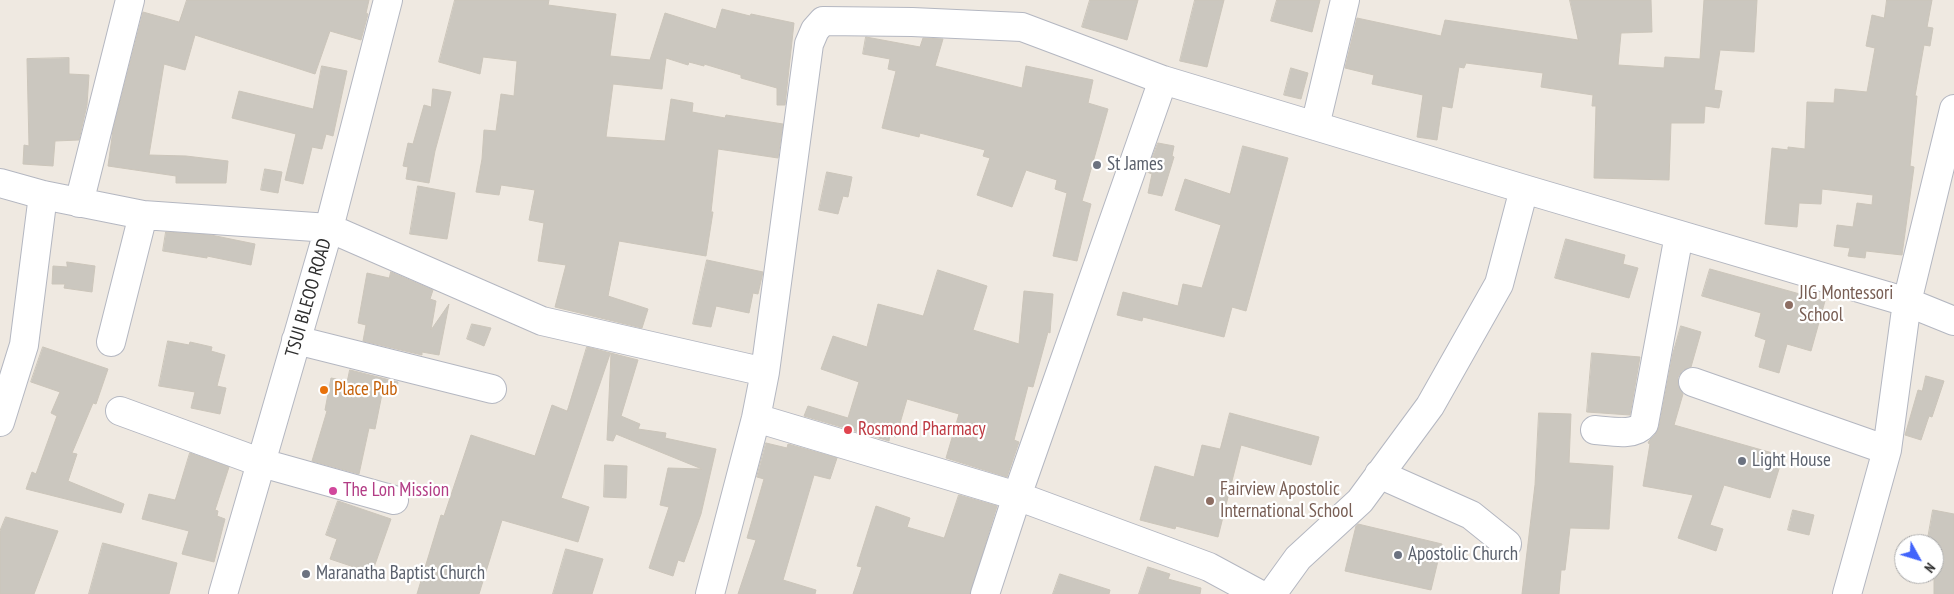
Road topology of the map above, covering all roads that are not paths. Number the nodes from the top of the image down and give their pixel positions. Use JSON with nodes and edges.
{"nodes":[{"id":1,"x":130,"y":0,"type":"edge"},
{"id":2,"x":388,"y":0,"type":"edge"},
{"id":3,"x":1345,"y":0,"type":"edge"},
{"id":4,"x":914,"y":11,"type":"edge"},
{"id":5,"x":1163,"y":80,"type":"junction"},
{"id":6,"x":1954,"y":109,"type":"edge"},
{"id":7,"x":1315,"y":126,"type":"junction"},
{"id":8,"x":0,"y":183,"type":"edge"},
{"id":9,"x":1524,"y":189,"type":"junction"},
{"id":10,"x":43,"y":195,"type":"junction"},
{"id":11,"x":78,"y":203,"type":"junction"},
{"id":12,"x":144,"y":215,"type":"junction"},
{"id":13,"x":329,"y":228,"type":"junction"},
{"id":14,"x":1679,"y":235,"type":"junction"},
{"id":15,"x":1908,"y":302,"type":"junction"},
{"id":16,"x":1954,"y":321,"type":"edge"},
{"id":17,"x":296,"y":340,"type":"junction"},
{"id":18,"x":111,"y":342,"type":"dead end"},
{"id":19,"x":765,"y":372,"type":"junction"},
{"id":20,"x":1693,"y":382,"type":"dead end"},
{"id":21,"x":492,"y":389,"type":"dead end"},
{"id":22,"x":120,"y":411,"type":"dead end"},
{"id":23,"x":756,"y":418,"type":"junction"},
{"id":24,"x":0,"y":422,"type":"edge"},
{"id":25,"x":1595,"y":430,"type":"dead end"},
{"id":26,"x":1887,"y":450,"type":"junction"},
{"id":27,"x":262,"y":463,"type":"junction"},
{"id":28,"x":1379,"y":474,"type":"junction"},
{"id":29,"x":1017,"y":496,"type":"junction"},
{"id":30,"x":394,"y":500,"type":"dead end"},
{"id":31,"x":1507,"y":544,"type":"dead end"},
{"id":32,"x":222,"y":594,"type":"edge"},
{"id":33,"x":710,"y":594,"type":"edge"},
{"id":34,"x":984,"y":594,"type":"edge"},
{"id":35,"x":1259,"y":594,"type":"edge"},
{"id":36,"x":1272,"y":594,"type":"edge"},
{"id":37,"x":1847,"y":594,"type":"edge"}],
"edges":[{"from":1,"to":11,"type":"street"},
{"from":2,"to":13,"type":"street","name":"TSUI BLEOO ROAD"},
{"from":3,"to":7,"type":"street"},
{"from":4,"to":5,"type":"street"},
{"from":4,"to":19,"type":"street"},
{"from":5,"to":7,"type":"street"},
{"from":5,"to":29,"type":"street"},
{"from":6,"to":15,"type":"street"},
{"from":7,"to":9,"type":"street"},
{"from":8,"to":10,"type":"street"},
{"from":9,"to":14,"type":"street"},
{"from":9,"to":28,"type":"street"},
{"from":10,"to":11,"type":"street"},
{"from":10,"to":24,"type":"street"},
{"from":11,"to":12,"type":"street"},
{"from":12,"to":13,"type":"street"},
{"from":12,"to":18,"type":"street"},
{"from":13,"to":17,"type":"street","name":"TSUI BLEOO ROAD"},
{"from":13,"to":19,"type":"street"},
{"from":14,"to":15,"type":"street"},
{"from":14,"to":25,"type":"street"},
{"from":15,"to":16,"type":"street"},
{"from":15,"to":26,"type":"street"},
{"from":17,"to":21,"type":"street"},
{"from":17,"to":27,"type":"street","name":"TSUI BLEOO ROAD"},
{"from":19,"to":23,"type":"street"},
{"from":20,"to":26,"type":"street"},
{"from":22,"to":27,"type":"street"},
{"from":23,"to":29,"type":"street"},
{"from":23,"to":33,"type":"street"},
{"from":26,"to":37,"type":"street"},
{"from":27,"to":30,"type":"street"},
{"from":27,"to":32,"type":"street","name":"TSUI BLEOO ROAD"},
{"from":28,"to":31,"type":"street"},
{"from":28,"to":36,"type":"street"},
{"from":29,"to":34,"type":"street"},
{"from":29,"to":35,"type":"street"}]}
